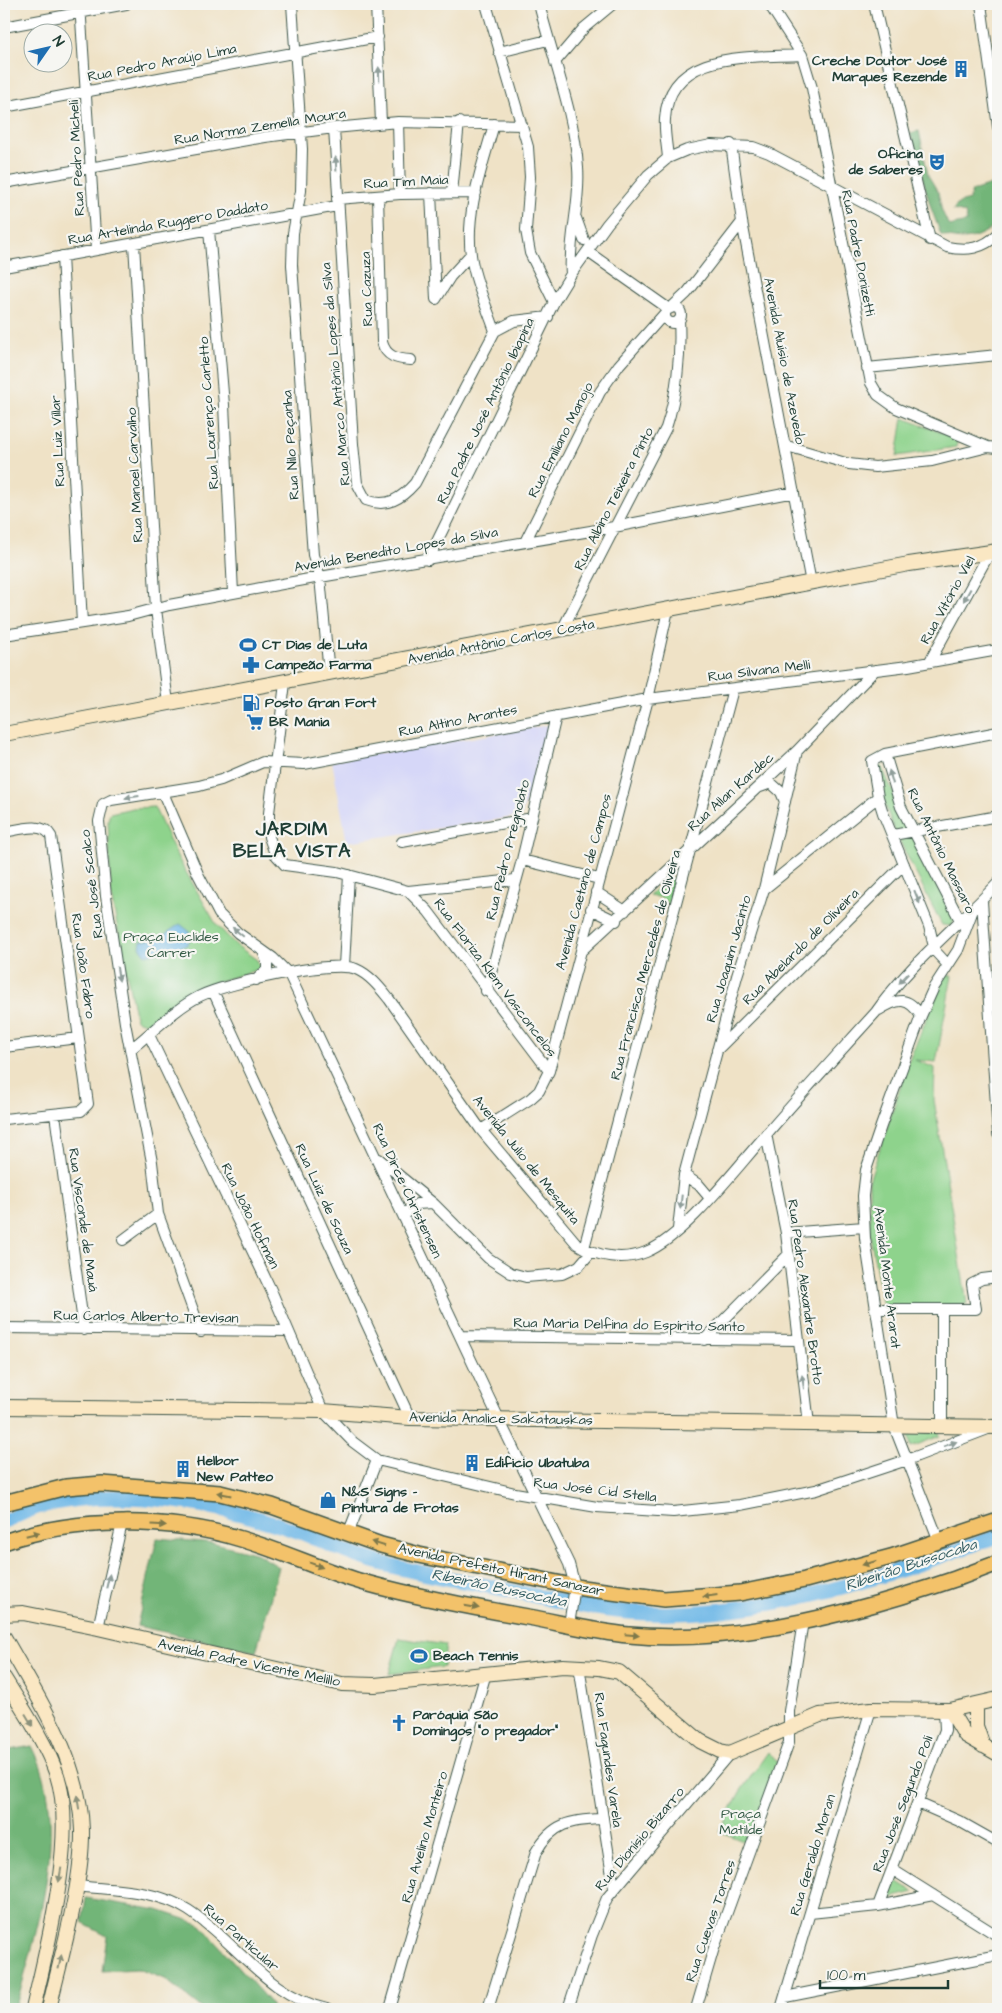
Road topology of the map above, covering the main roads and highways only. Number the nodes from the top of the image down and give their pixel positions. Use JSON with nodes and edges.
{"nodes":[{"id":1,"x":994,"y":551,"type":"edge"},
{"id":2,"x":4,"y":734,"type":"edge"},
{"id":3,"x":4,"y":1407,"type":"edge"},
{"id":4,"x":996,"y":1428,"type":"edge"},
{"id":5,"x":4,"y":1503,"type":"edge"},
{"id":6,"x":998,"y":1521,"type":"edge"},
{"id":7,"x":5,"y":1541,"type":"edge"},
{"id":8,"x":998,"y":1563,"type":"edge"},
{"id":9,"x":4,"y":1614,"type":"edge"},
{"id":10,"x":4,"y":1638,"type":"edge"},
{"id":11,"x":4,"y":1678,"type":"edge"},
{"id":12,"x":998,"y":1700,"type":"edge"},
{"id":13,"x":976,"y":1706,"type":"junction"},
{"id":14,"x":947,"y":1710,"type":"junction"},
{"id":15,"x":983,"y":1746,"type":"junction"},
{"id":16,"x":998,"y":1754,"type":"edge"},
{"id":17,"x":33,"y":2009,"type":"edge"},
{"id":18,"x":49,"y":2009,"type":"edge"}],
"edges":[{"from":1,"to":2,"type":"main road","name":"Avenida Antônio Carlos Costa"},
{"from":3,"to":4,"type":"main road","name":"Avenida Analice Sakatauskas"},
{"from":6,"to":5,"type":"main road","name":"Avenida Prefeito Hirant Sanazar","one_way":true},
{"from":7,"to":8,"type":"main road","one_way":true},
{"from":9,"to":14,"type":"main road","name":"Avenida Padre Vicente Melillo"},
{"from":18,"to":10,"type":"main road","one_way":true},
{"from":11,"to":17,"type":"main road","one_way":true},
{"from":12,"to":13,"type":"main road"},
{"from":13,"to":14,"type":"main road"},
{"from":13,"to":15,"type":"main road"},
{"from":14,"to":15,"type":"main road"},
{"from":15,"to":16,"type":"main road"}]}
